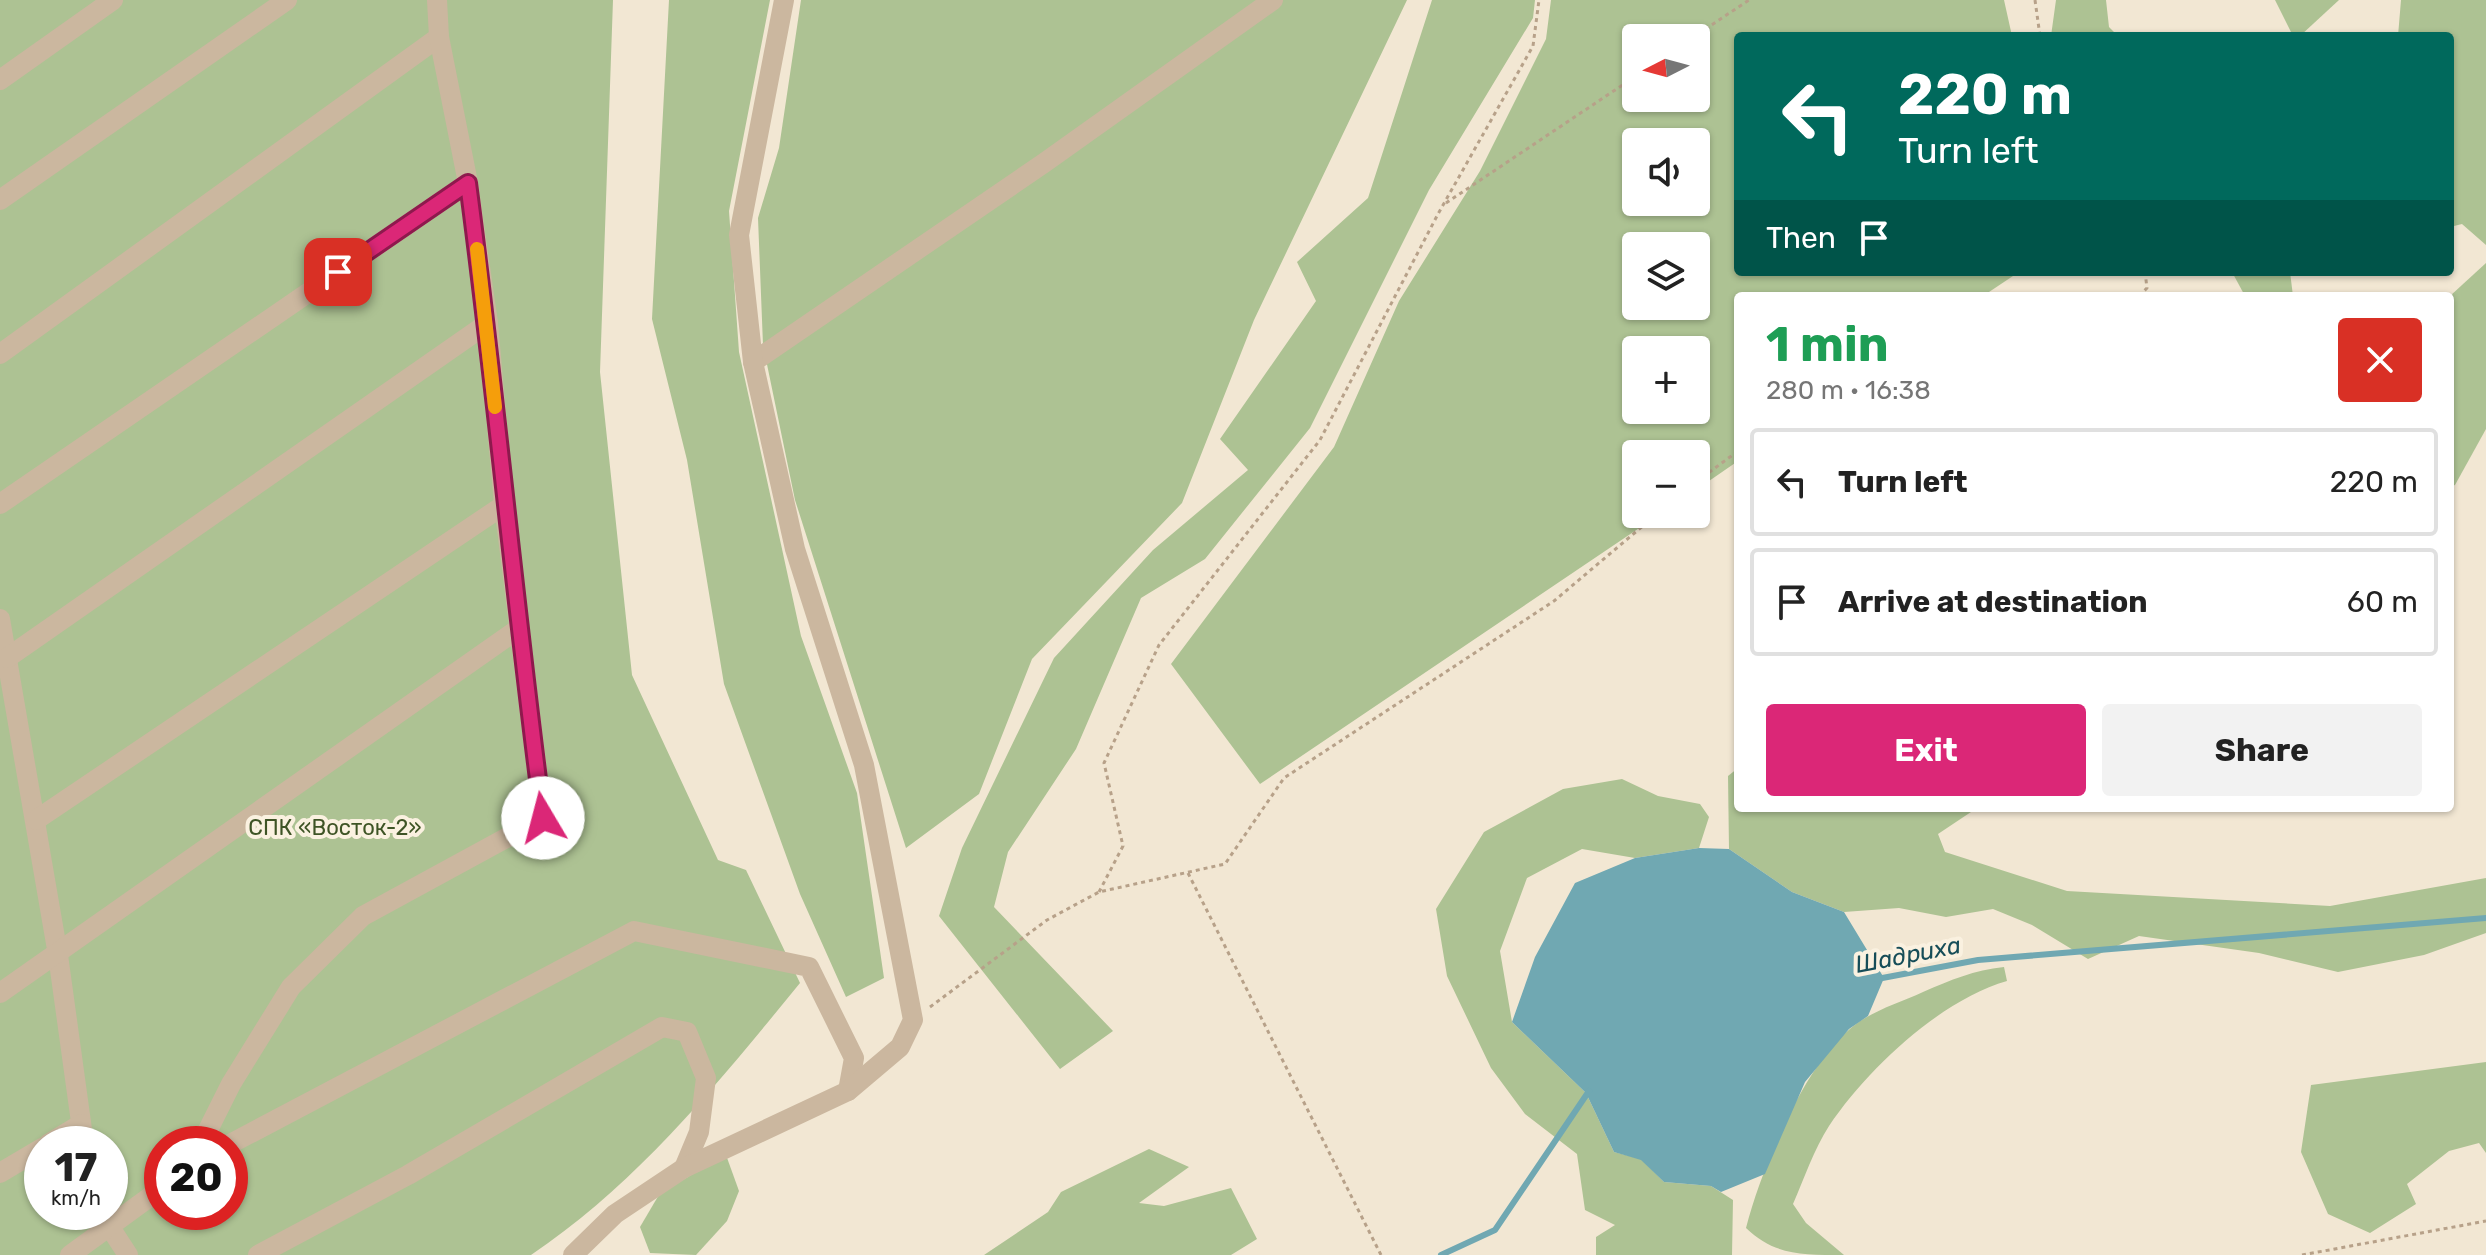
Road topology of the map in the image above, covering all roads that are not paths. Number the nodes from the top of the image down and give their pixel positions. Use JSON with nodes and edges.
{"nodes":[{"id":1,"x":113,"y":0,"type":"edge"},
{"id":2,"x":287,"y":0,"type":"edge"},
{"id":3,"x":437,"y":0,"type":"edge"},
{"id":4,"x":784,"y":0,"type":"edge"},
{"id":5,"x":1273,"y":0,"type":"edge"},
{"id":6,"x":439,"y":37,"type":"junction"},
{"id":7,"x":0,"y":80,"type":"edge"},
{"id":8,"x":468,"y":183,"type":"junction"},
{"id":9,"x":0,"y":200,"type":"edge"},
{"id":10,"x":488,"y":323,"type":"junction"},
{"id":11,"x":0,"y":354,"type":"edge"},
{"id":12,"x":753,"y":362,"type":"junction"},
{"id":13,"x":0,"y":504,"type":"edge"},
{"id":14,"x":504,"y":505,"type":"junction"},
{"id":15,"x":0,"y":619,"type":"edge"},
{"id":16,"x":518,"y":629,"type":"junction"},
{"id":17,"x":7,"y":658,"type":"junction"},
{"id":18,"x":36,"y":820,"type":"junction"},
{"id":19,"x":58,"y":955,"type":"junction"},
{"id":20,"x":0,"y":993,"type":"edge"},
{"id":21,"x":848,"y":1091,"type":"junction"},
{"id":22,"x":81,"y":1126,"type":"edge"},
{"id":23,"x":210,"y":1126,"type":"edge"},
{"id":24,"x":248,"y":1135,"type":"edge"},
{"id":25,"x":24,"y":1159,"type":"edge"},
{"id":26,"x":684,"y":1168,"type":"junction"},
{"id":27,"x":0,"y":1173,"type":"edge"},
{"id":28,"x":96,"y":1230,"type":"edge"},
{"id":29,"x":112,"y":1230,"type":"edge"},
{"id":30,"x":70,"y":1255,"type":"edge"},
{"id":31,"x":128,"y":1255,"type":"edge"},
{"id":32,"x":258,"y":1255,"type":"edge"},
{"id":33,"x":573,"y":1255,"type":"edge"}],
"edges":[{"from":1,"to":7,"type":"street"},
{"from":2,"to":9,"type":"street"},
{"from":3,"to":6,"type":"street"},
{"from":4,"to":12,"type":"street"},
{"from":5,"to":12,"type":"street"},
{"from":6,"to":8,"type":"street"},
{"from":6,"to":11,"type":"street"},
{"from":8,"to":10,"type":"street"},
{"from":8,"to":13,"type":"street"},
{"from":10,"to":14,"type":"street"},
{"from":10,"to":17,"type":"street"},
{"from":12,"to":21,"type":"street"},
{"from":14,"to":16,"type":"street"},
{"from":14,"to":18,"type":"street"},
{"from":15,"to":17,"type":"street"},
{"from":16,"to":19,"type":"street"},
{"from":16,"to":23,"type":"street"},
{"from":17,"to":18,"type":"street"},
{"from":18,"to":19,"type":"street"},
{"from":19,"to":20,"type":"street"},
{"from":19,"to":22,"type":"street"},
{"from":21,"to":24,"type":"street"},
{"from":21,"to":26,"type":"street"},
{"from":25,"to":27,"type":"street"},
{"from":26,"to":32,"type":"street"},
{"from":26,"to":33,"type":"street"},
{"from":28,"to":30,"type":"street"},
{"from":29,"to":31,"type":"street"}]}
